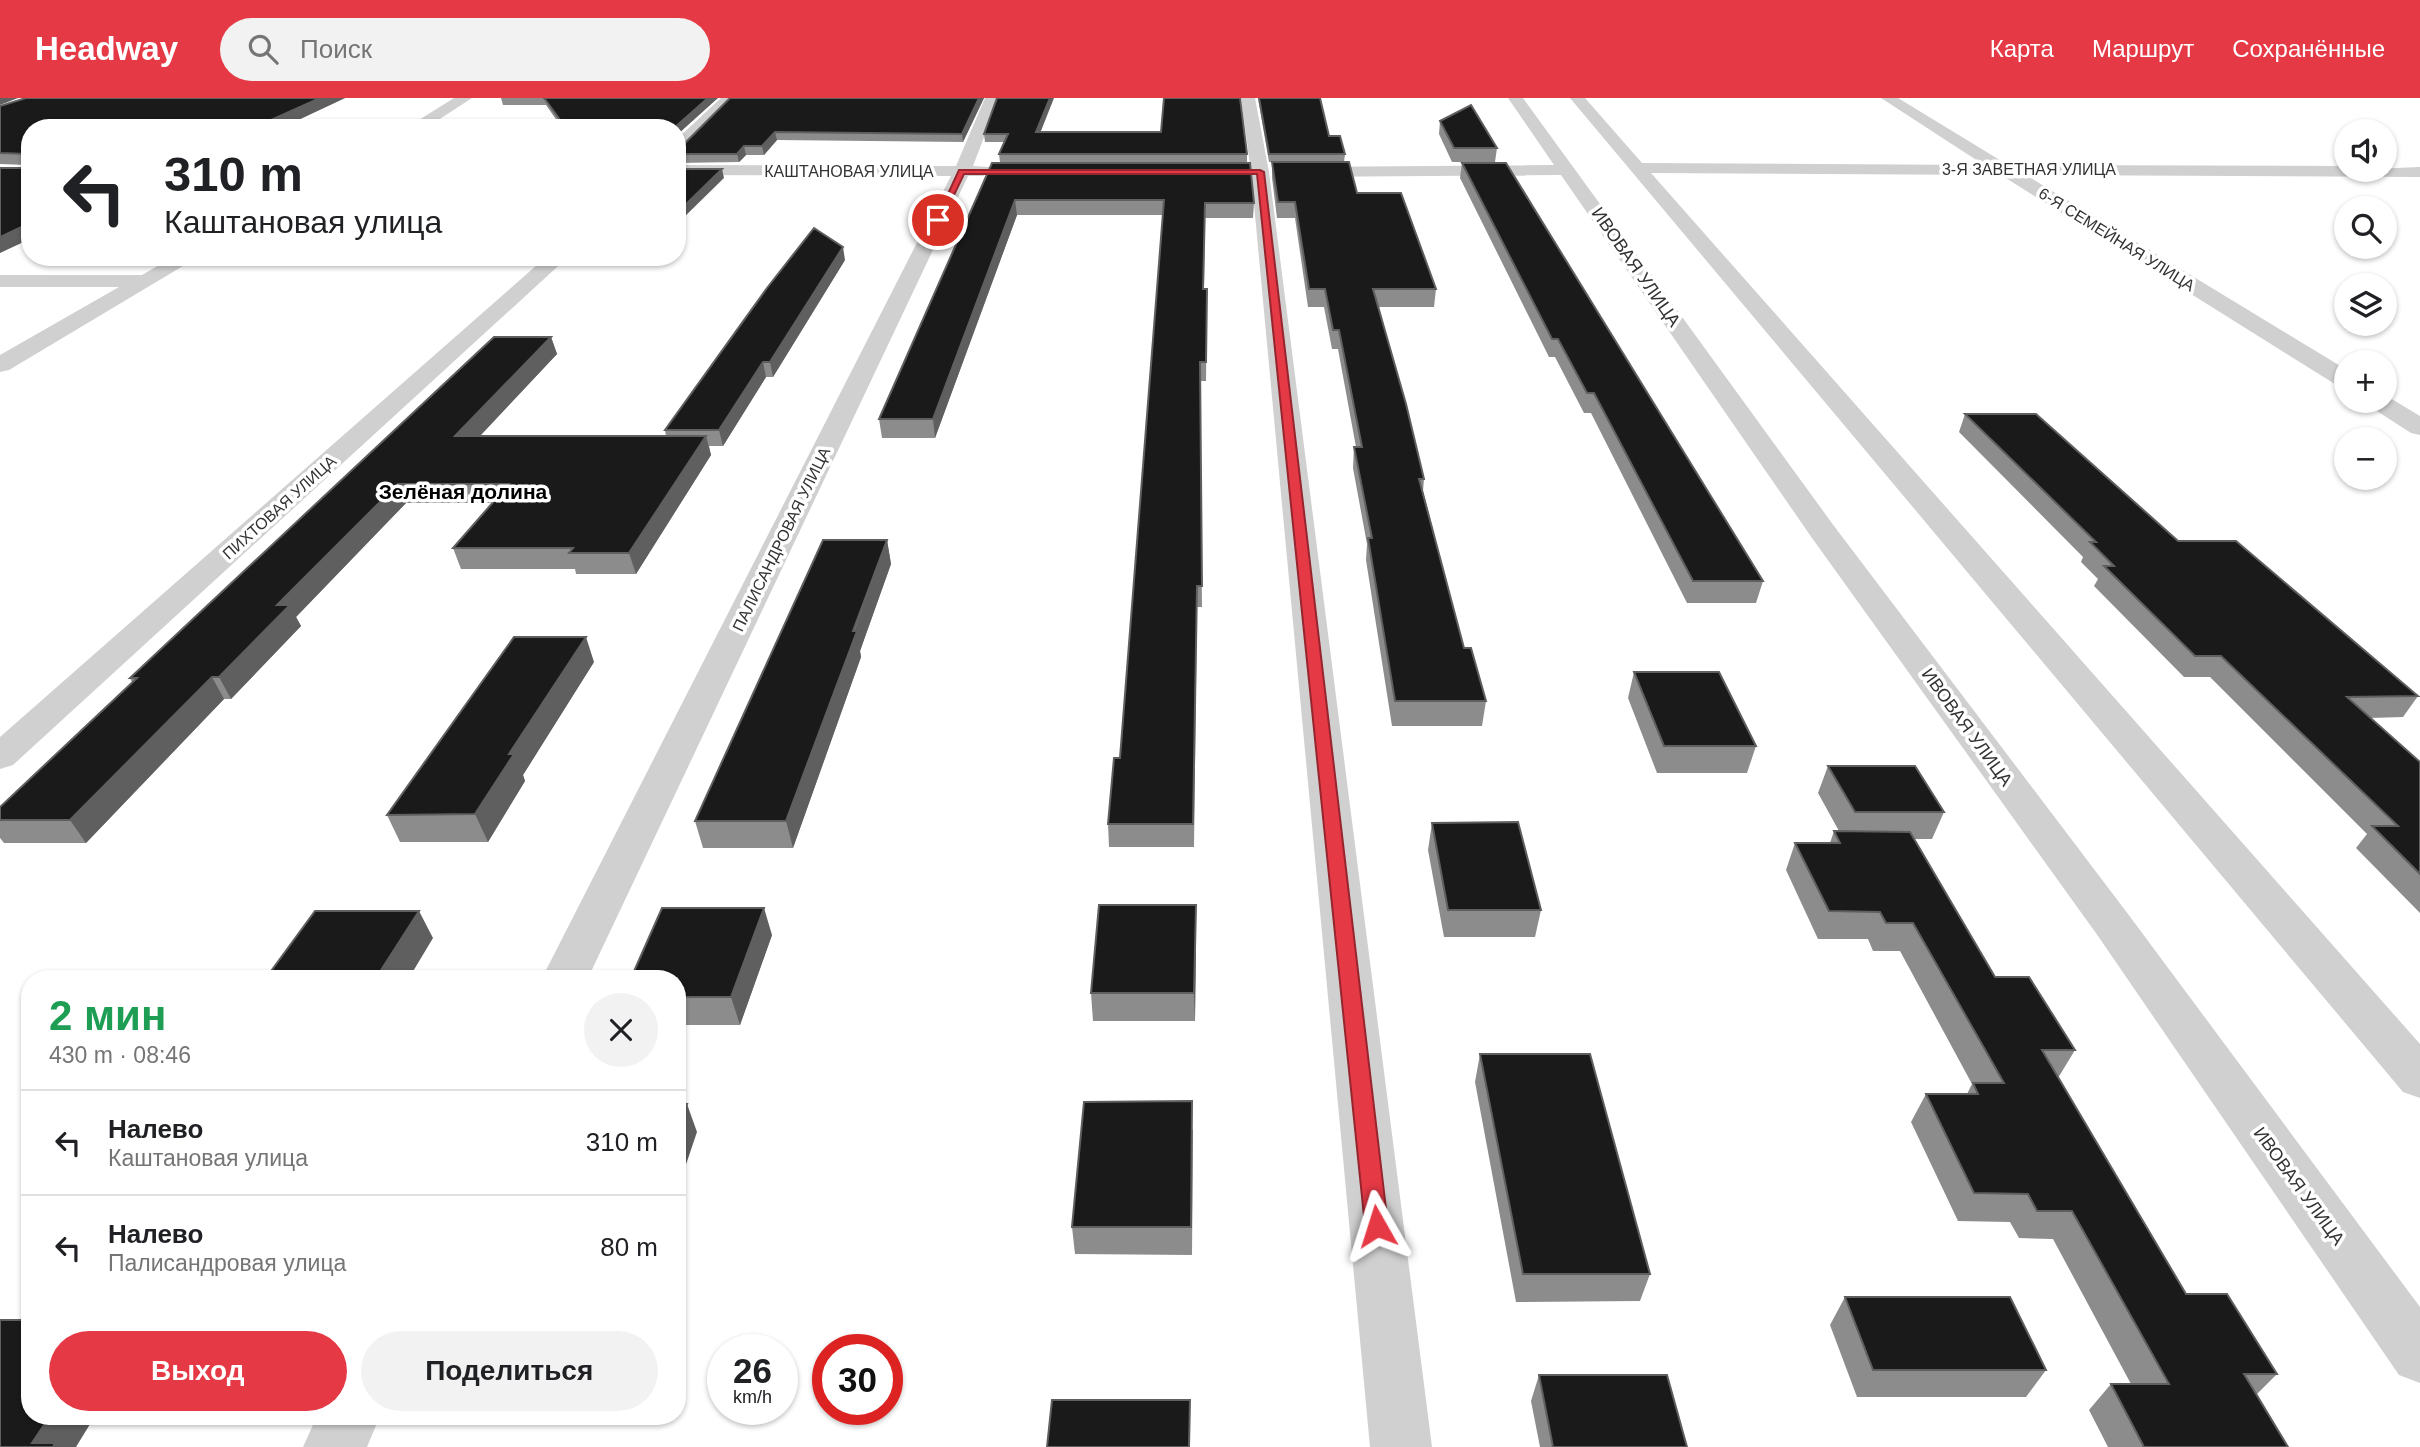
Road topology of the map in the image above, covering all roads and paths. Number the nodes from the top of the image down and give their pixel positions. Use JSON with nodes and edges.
{"nodes":[{"id":1,"x":465,"y":98,"type":"edge"},
{"id":2,"x":730,"y":98,"type":"edge"},
{"id":3,"x":992,"y":98,"type":"edge"},
{"id":4,"x":1248,"y":98,"type":"edge"},
{"id":5,"x":1515,"y":98,"type":"edge"},
{"id":6,"x":1577,"y":98,"type":"edge"},
{"id":7,"x":1888,"y":98,"type":"edge"},
{"id":8,"x":429,"y":119,"type":"edge"},
{"id":9,"x":686,"y":140,"type":"edge"},
{"id":10,"x":1638,"y":169,"type":"junction"},
{"id":11,"x":2003,"y":169,"type":"junction"},
{"id":12,"x":686,"y":170,"type":"edge"},
{"id":13,"x":1567,"y":170,"type":"junction"},
{"id":14,"x":962,"y":171,"type":"junction"},
{"id":15,"x":1002,"y":172,"type":"edge"},
{"id":16,"x":1267,"y":172,"type":"junction"},
{"id":17,"x":2334,"y":172,"type":"edge"},
{"id":18,"x":2397,"y":172,"type":"edge"},
{"id":19,"x":2420,"y":172,"type":"edge"},
{"id":20,"x":2397,"y":179,"type":"edge"},
{"id":21,"x":2420,"y":188,"type":"edge"},
{"id":22,"x":173,"y":266,"type":"edge"},
{"id":23,"x":548,"y":266,"type":"edge"},
{"id":24,"x":0,"y":281,"type":"edge"},
{"id":25,"x":147,"y":281,"type":"junction"},
{"id":26,"x":0,"y":365,"type":"edge"},
{"id":27,"x":2334,"y":374,"type":"edge"},
{"id":28,"x":2397,"y":413,"type":"edge"},
{"id":29,"x":2420,"y":427,"type":"edge"},
{"id":30,"x":0,"y":757,"type":"edge"},
{"id":31,"x":569,"y":970,"type":"edge"},
{"id":32,"x":2420,"y":1078,"type":"edge"},
{"id":33,"x":2420,"y":1355,"type":"edge"},
{"id":34,"x":345,"y":1425,"type":"edge"},
{"id":35,"x":334,"y":1447,"type":"edge"},
{"id":36,"x":1401,"y":1447,"type":"edge"}],
"edges":[{"from":1,"to":8,"type":"street"},
{"from":2,"to":9,"type":"street"},
{"from":3,"to":14,"type":"street","name":"ПАЛИСАНДРОВАЯ УЛИЦА"},
{"from":4,"to":16,"type":"street"},
{"from":5,"to":13,"type":"street","name":"ИВОВАЯ УЛИЦА"},
{"from":6,"to":10,"type":"street"},
{"from":7,"to":11,"type":"street","name":"6-Я СЕМЕЙНАЯ УЛИЦА"},
{"from":10,"to":11,"type":"street","name":"3-Я ЗАВЕТНАЯ УЛИЦА"},
{"from":10,"to":32,"type":"street"},
{"from":11,"to":17,"type":"street","name":"3-Я ЗАВЕТНАЯ УЛИЦА"},
{"from":11,"to":27,"type":"street","name":"6-Я СЕМЕЙНАЯ УЛИЦА"},
{"from":12,"to":14,"type":"street","name":"КАШТАНОВАЯ УЛИЦА"},
{"from":13,"to":16,"type":"street"},
{"from":13,"to":33,"type":"street","name":"ИВОВАЯ УЛИЦА"},
{"from":14,"to":15,"type":"street","name":"КАШТАНОВАЯ УЛИЦА"},
{"from":14,"to":31,"type":"street","name":"ПАЛИСАНДРОВАЯ УЛИЦА"},
{"from":16,"to":36,"type":"street"},
{"from":18,"to":19,"type":"street","name":"3-Я ЗАВЕТНАЯ УЛИЦА"},
{"from":20,"to":21,"type":"street"},
{"from":22,"to":25,"type":"street"},
{"from":23,"to":30,"type":"street","name":"ПИХТОВАЯ УЛИЦА"},
{"from":24,"to":25,"type":"street"},
{"from":25,"to":26,"type":"street"},
{"from":28,"to":29,"type":"street"},
{"from":34,"to":35,"type":"street"}]}
